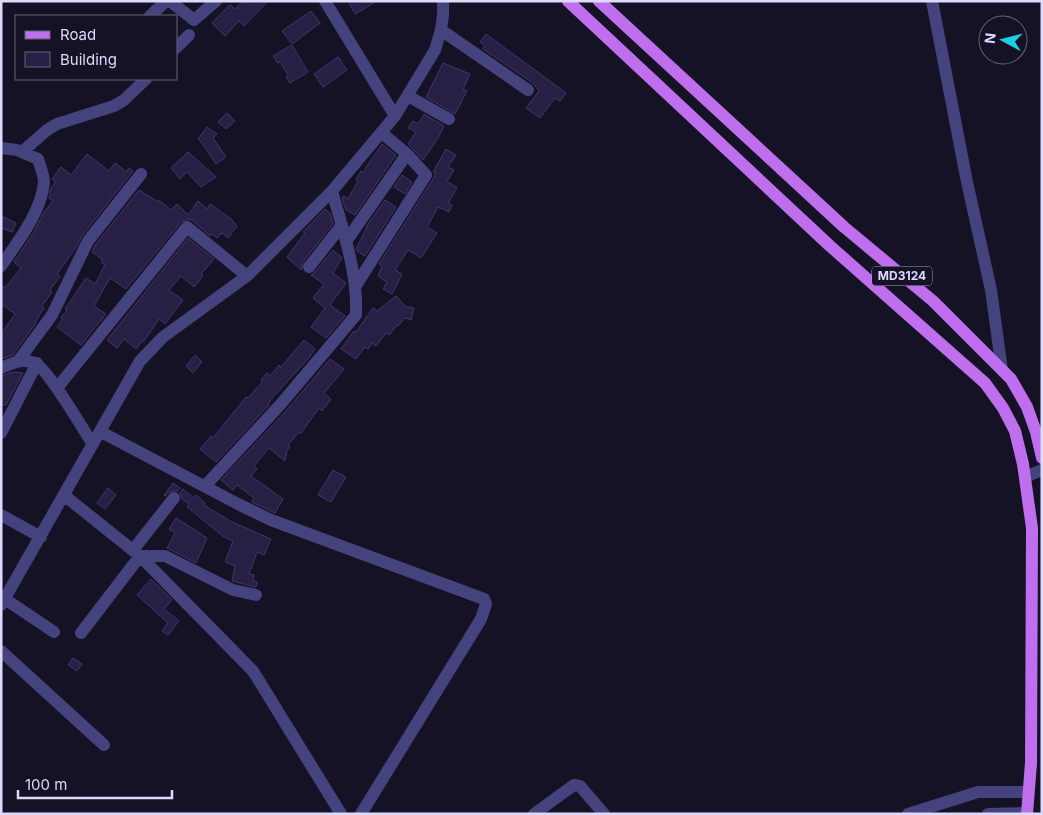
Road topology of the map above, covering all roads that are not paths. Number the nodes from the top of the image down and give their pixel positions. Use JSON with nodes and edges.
{"nodes":[{"id":1,"x":166,"y":1,"type":"edge"},
{"id":2,"x":170,"y":1,"type":"edge"},
{"id":3,"x":216,"y":1,"type":"edge"},
{"id":4,"x":325,"y":1,"type":"edge"},
{"id":5,"x":443,"y":1,"type":"edge"},
{"id":6,"x":568,"y":1,"type":"edge"},
{"id":7,"x":599,"y":1,"type":"edge"},
{"id":8,"x":932,"y":1,"type":"edge"},
{"id":9,"x":151,"y":15,"type":"edge"},
{"id":10,"x":442,"y":30,"type":"junction"},
{"id":11,"x":189,"y":35,"type":"dead end"},
{"id":12,"x":178,"y":46,"type":"edge"},
{"id":13,"x":145,"y":80,"type":"edge"},
{"id":14,"x":528,"y":90,"type":"dead end"},
{"id":15,"x":408,"y":96,"type":"junction"},
{"id":16,"x":395,"y":116,"type":"junction"},
{"id":17,"x":449,"y":118,"type":"dead end"},
{"id":18,"x":382,"y":132,"type":"junction"},
{"id":19,"x":1,"y":148,"type":"edge"},
{"id":20,"x":22,"y":152,"type":"junction"},
{"id":21,"x":407,"y":154,"type":"junction"},
{"id":22,"x":141,"y":174,"type":"dead end"},
{"id":23,"x":332,"y":191,"type":"junction"},
{"id":24,"x":342,"y":225,"type":"junction"},
{"id":25,"x":347,"y":240,"type":"junction"},
{"id":26,"x":1,"y":266,"type":"edge"},
{"id":27,"x":309,"y":267,"type":"dead end"},
{"id":28,"x":247,"y":276,"type":"junction"},
{"id":29,"x":355,"y":287,"type":"junction"},
{"id":30,"x":19,"y":360,"type":"junction"},
{"id":31,"x":37,"y":363,"type":"junction"},
{"id":32,"x":1,"y":368,"type":"edge"},
{"id":33,"x":1002,"y":370,"type":"junction"},
{"id":34,"x":57,"y":388,"type":"junction"},
{"id":35,"x":1,"y":432,"type":"edge"},
{"id":36,"x":101,"y":432,"type":"junction"},
{"id":37,"x":92,"y":443,"type":"junction"},
{"id":38,"x":1042,"y":458,"type":"edge"},
{"id":39,"x":1042,"y":470,"type":"edge"},
{"id":40,"x":1025,"y":477,"type":"junction"},
{"id":41,"x":205,"y":486,"type":"junction"},
{"id":42,"x":65,"y":496,"type":"junction"},
{"id":43,"x":174,"y":498,"type":"dead end"},
{"id":44,"x":1,"y":515,"type":"edge"},
{"id":45,"x":41,"y":537,"type":"junction"},
{"id":46,"x":136,"y":553,"type":"junction"},
{"id":47,"x":256,"y":595,"type":"dead end"},
{"id":48,"x":3,"y":602,"type":"edge"},
{"id":49,"x":54,"y":632,"type":"dead end"},
{"id":50,"x":81,"y":633,"type":"dead end"},
{"id":51,"x":1,"y":651,"type":"edge"},
{"id":52,"x":104,"y":745,"type":"dead end"},
{"id":53,"x":1028,"y":792,"type":"junction"},
{"id":54,"x":1027,"y":813,"type":"edge"},
{"id":55,"x":341,"y":814,"type":"edge"},
{"id":56,"x":361,"y":814,"type":"edge"},
{"id":57,"x":534,"y":814,"type":"edge"},
{"id":58,"x":604,"y":814,"type":"edge"},
{"id":59,"x":908,"y":814,"type":"edge"},
{"id":60,"x":988,"y":814,"type":"edge"}],
"edges":[{"from":1,"to":9,"type":"street"},
{"from":2,"to":3,"type":"street"},
{"from":4,"to":16,"type":"street"},
{"from":5,"to":10,"type":"street"},
{"from":6,"to":40,"type":"main road","number":"MD3124"},
{"from":7,"to":33,"type":"main road","number":"MD3124"},
{"from":8,"to":33,"type":"street"},
{"from":10,"to":14,"type":"street"},
{"from":10,"to":15,"type":"street"},
{"from":11,"to":12,"type":"street"},
{"from":13,"to":20,"type":"street"},
{"from":15,"to":16,"type":"street"},
{"from":15,"to":17,"type":"street"},
{"from":16,"to":18,"type":"street"},
{"from":18,"to":21,"type":"street"},
{"from":18,"to":23,"type":"street"},
{"from":19,"to":20,"type":"street"},
{"from":20,"to":26,"type":"street"},
{"from":21,"to":25,"type":"street"},
{"from":21,"to":29,"type":"street"},
{"from":22,"to":30,"type":"street"},
{"from":23,"to":24,"type":"street"},
{"from":23,"to":28,"type":"street"},
{"from":24,"to":25,"type":"street"},
{"from":24,"to":27,"type":"street"},
{"from":25,"to":29,"type":"street"},
{"from":28,"to":34,"type":"street"},
{"from":28,"to":36,"type":"street"},
{"from":29,"to":41,"type":"street"},
{"from":30,"to":31,"type":"street"},
{"from":30,"to":32,"type":"street"},
{"from":31,"to":34,"type":"street"},
{"from":31,"to":35,"type":"street"},
{"from":33,"to":38,"type":"main road","number":"MD3124"},
{"from":34,"to":37,"type":"street"},
{"from":36,"to":37,"type":"street"},
{"from":36,"to":41,"type":"street"},
{"from":37,"to":42,"type":"street"},
{"from":39,"to":40,"type":"street"},
{"from":40,"to":53,"type":"main road","number":"MD3124"},
{"from":41,"to":56,"type":"street"},
{"from":42,"to":45,"type":"street"},
{"from":42,"to":46,"type":"street"},
{"from":43,"to":46,"type":"street"},
{"from":44,"to":45,"type":"street"},
{"from":45,"to":48,"type":"street"},
{"from":46,"to":47,"type":"street"},
{"from":46,"to":50,"type":"street"},
{"from":46,"to":55,"type":"street"},
{"from":48,"to":49,"type":"street"},
{"from":51,"to":52,"type":"street"},
{"from":53,"to":54,"type":"main road","number":"MD3124"},
{"from":53,"to":59,"type":"street"},
{"from":54,"to":60,"type":"street"},
{"from":57,"to":58,"type":"street"}]}
